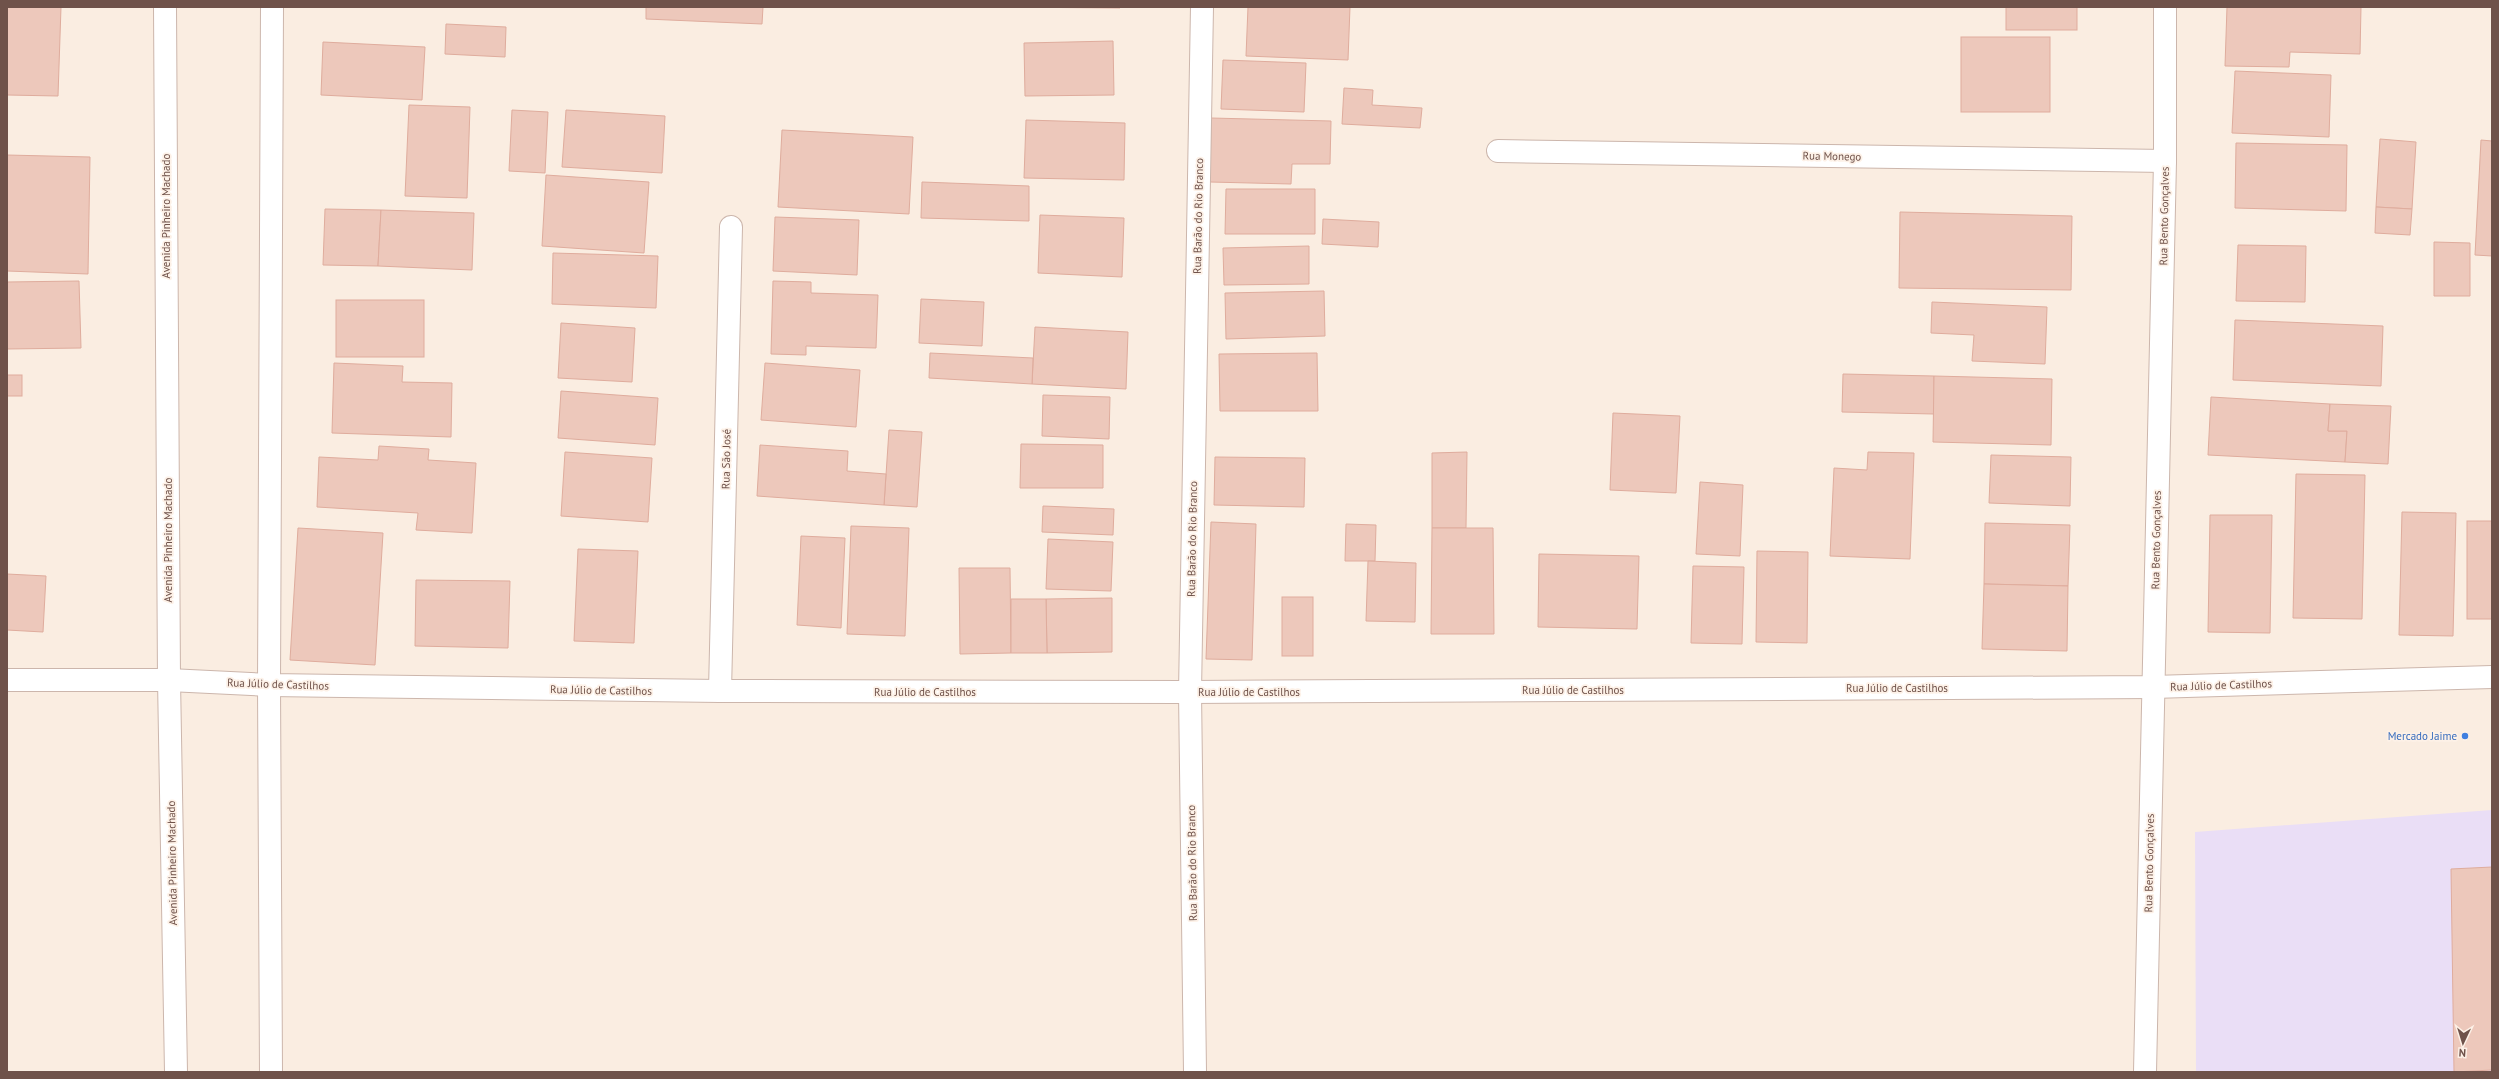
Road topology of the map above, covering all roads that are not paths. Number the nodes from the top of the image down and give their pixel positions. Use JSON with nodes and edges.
{"nodes":[{"id":1,"x":165,"y":7,"type":"edge"},
{"id":2,"x":272,"y":7,"type":"edge"},
{"id":3,"x":1202,"y":7,"type":"edge"},
{"id":4,"x":2165,"y":7,"type":"edge"},
{"id":5,"x":1498,"y":151,"type":"dead end"},
{"id":6,"x":2165,"y":161,"type":"junction"},
{"id":7,"x":731,"y":227,"type":"dead end"},
{"id":8,"x":2492,"y":677,"type":"edge"},
{"id":9,"x":7,"y":680,"type":"edge"},
{"id":10,"x":169,"y":680,"type":"junction"},
{"id":11,"x":269,"y":685,"type":"junction"},
{"id":12,"x":2153,"y":687,"type":"junction"},
{"id":13,"x":720,"y":691,"type":"junction"},
{"id":14,"x":1190,"y":692,"type":"junction"},
{"id":15,"x":176,"y":1072,"type":"edge"},
{"id":16,"x":271,"y":1072,"type":"edge"},
{"id":17,"x":1195,"y":1072,"type":"edge"},
{"id":18,"x":2144,"y":1072,"type":"edge"}],
"edges":[{"from":1,"to":10,"type":"street","name":"Avenida Pinheiro Machado"},
{"from":2,"to":11,"type":"street"},
{"from":3,"to":14,"type":"street","name":"Rua Barão do Rio Branco"},
{"from":4,"to":6,"type":"street","name":"Rua Bento Gonçalves"},
{"from":5,"to":6,"type":"street","name":"Rua Monego"},
{"from":6,"to":12,"type":"street","name":"Rua Bento Gonçalves"},
{"from":7,"to":13,"type":"street","name":"Rua São José"},
{"from":8,"to":12,"type":"street","name":"Rua Júlio de Castilhos"},
{"from":9,"to":10,"type":"street","name":"Rua Júlio de Castilhos"},
{"from":10,"to":11,"type":"street","name":"Rua Júlio de Castilhos"},
{"from":10,"to":15,"type":"street","name":"Avenida Pinheiro Machado"},
{"from":11,"to":13,"type":"street","name":"Rua Júlio de Castilhos"},
{"from":11,"to":16,"type":"street"},
{"from":12,"to":14,"type":"street","name":"Rua Júlio de Castilhos"},
{"from":12,"to":18,"type":"street","name":"Rua Bento Gonçalves"},
{"from":13,"to":14,"type":"street","name":"Rua Júlio de Castilhos"},
{"from":14,"to":17,"type":"street","name":"Rua Barão do Rio Branco"}]}
